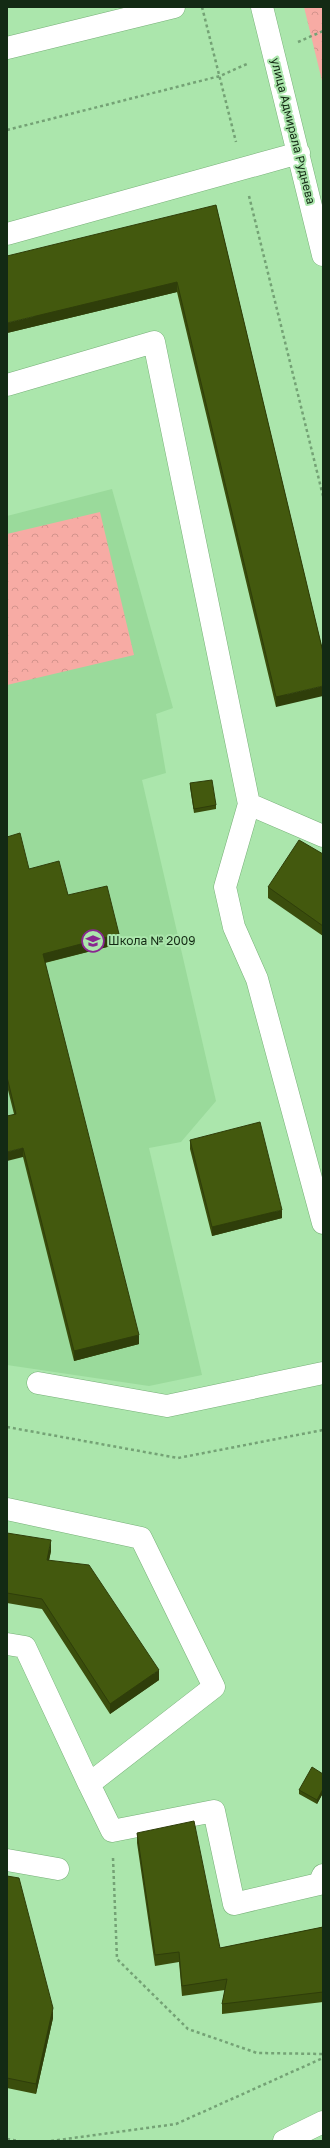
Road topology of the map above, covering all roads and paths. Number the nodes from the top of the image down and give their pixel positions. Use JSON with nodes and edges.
{"nodes":[{"id":1,"x":174,"y":7,"type":"edge"},
{"id":2,"x":202,"y":7,"type":"edge"},
{"id":3,"x":262,"y":7,"type":"edge"},
{"id":4,"x":7,"y":48,"type":"edge"},
{"id":5,"x":220,"y":76,"type":"junction"},
{"id":6,"x":7,"y":130,"type":"edge"},
{"id":7,"x":299,"y":153,"type":"junction"},
{"id":8,"x":242,"y":170,"type":"junction"},
{"id":9,"x":7,"y":234,"type":"edge"},
{"id":10,"x":323,"y":255,"type":"edge"},
{"id":11,"x":7,"y":384,"type":"edge"},
{"id":12,"x":323,"y":496,"type":"edge"},
{"id":13,"x":249,"y":804,"type":"junction"},
{"id":14,"x":323,"y":836,"type":"edge"},
{"id":15,"x":323,"y":1223,"type":"edge"},
{"id":16,"x":323,"y":1373,"type":"edge"},
{"id":17,"x":38,"y":1383,"type":"dead end"},
{"id":18,"x":7,"y":1427,"type":"edge"},
{"id":19,"x":323,"y":1430,"type":"edge"},
{"id":20,"x":7,"y":1508,"type":"edge"},
{"id":21,"x":7,"y":1644,"type":"edge"},
{"id":22,"x":89,"y":1784,"type":"junction"},
{"id":23,"x":112,"y":1831,"type":"junction"},
{"id":24,"x":7,"y":1860,"type":"edge"},
{"id":25,"x":58,"y":1869,"type":"dead end"},
{"id":26,"x":323,"y":1875,"type":"edge"},
{"id":27,"x":323,"y":2054,"type":"edge"},
{"id":28,"x":323,"y":2058,"type":"edge"},
{"id":29,"x":323,"y":2122,"type":"edge"},
{"id":30,"x":7,"y":2139,"type":"edge"},
{"id":31,"x":19,"y":2141,"type":"edge"},
{"id":32,"x":51,"y":2141,"type":"edge"},
{"id":33,"x":284,"y":2141,"type":"edge"}],
"edges":[{"from":1,"to":4,"type":"street"},
{"from":2,"to":5,"type":"path"},
{"from":3,"to":7,"type":"street","name":"улица Адмирала Руднева"},
{"from":5,"to":6,"type":"path"},
{"from":5,"to":8,"type":"path"},
{"from":7,"to":8,"type":"street"},
{"from":7,"to":10,"type":"street","name":"улица Адмирала Руднева"},
{"from":8,"to":9,"type":"street"},
{"from":8,"to":12,"type":"path"},
{"from":11,"to":13,"type":"street"},
{"from":13,"to":14,"type":"street"},
{"from":13,"to":15,"type":"street"},
{"from":16,"to":17,"type":"street"},
{"from":18,"to":19,"type":"path"},
{"from":20,"to":22,"type":"street"},
{"from":21,"to":22,"type":"street"},
{"from":22,"to":23,"type":"street"},
{"from":23,"to":26,"type":"street"},
{"from":23,"to":27,"type":"path"},
{"from":24,"to":25,"type":"street"},
{"from":28,"to":32,"type":"path"},
{"from":29,"to":33,"type":"street"},
{"from":30,"to":31,"type":"path"}]}
